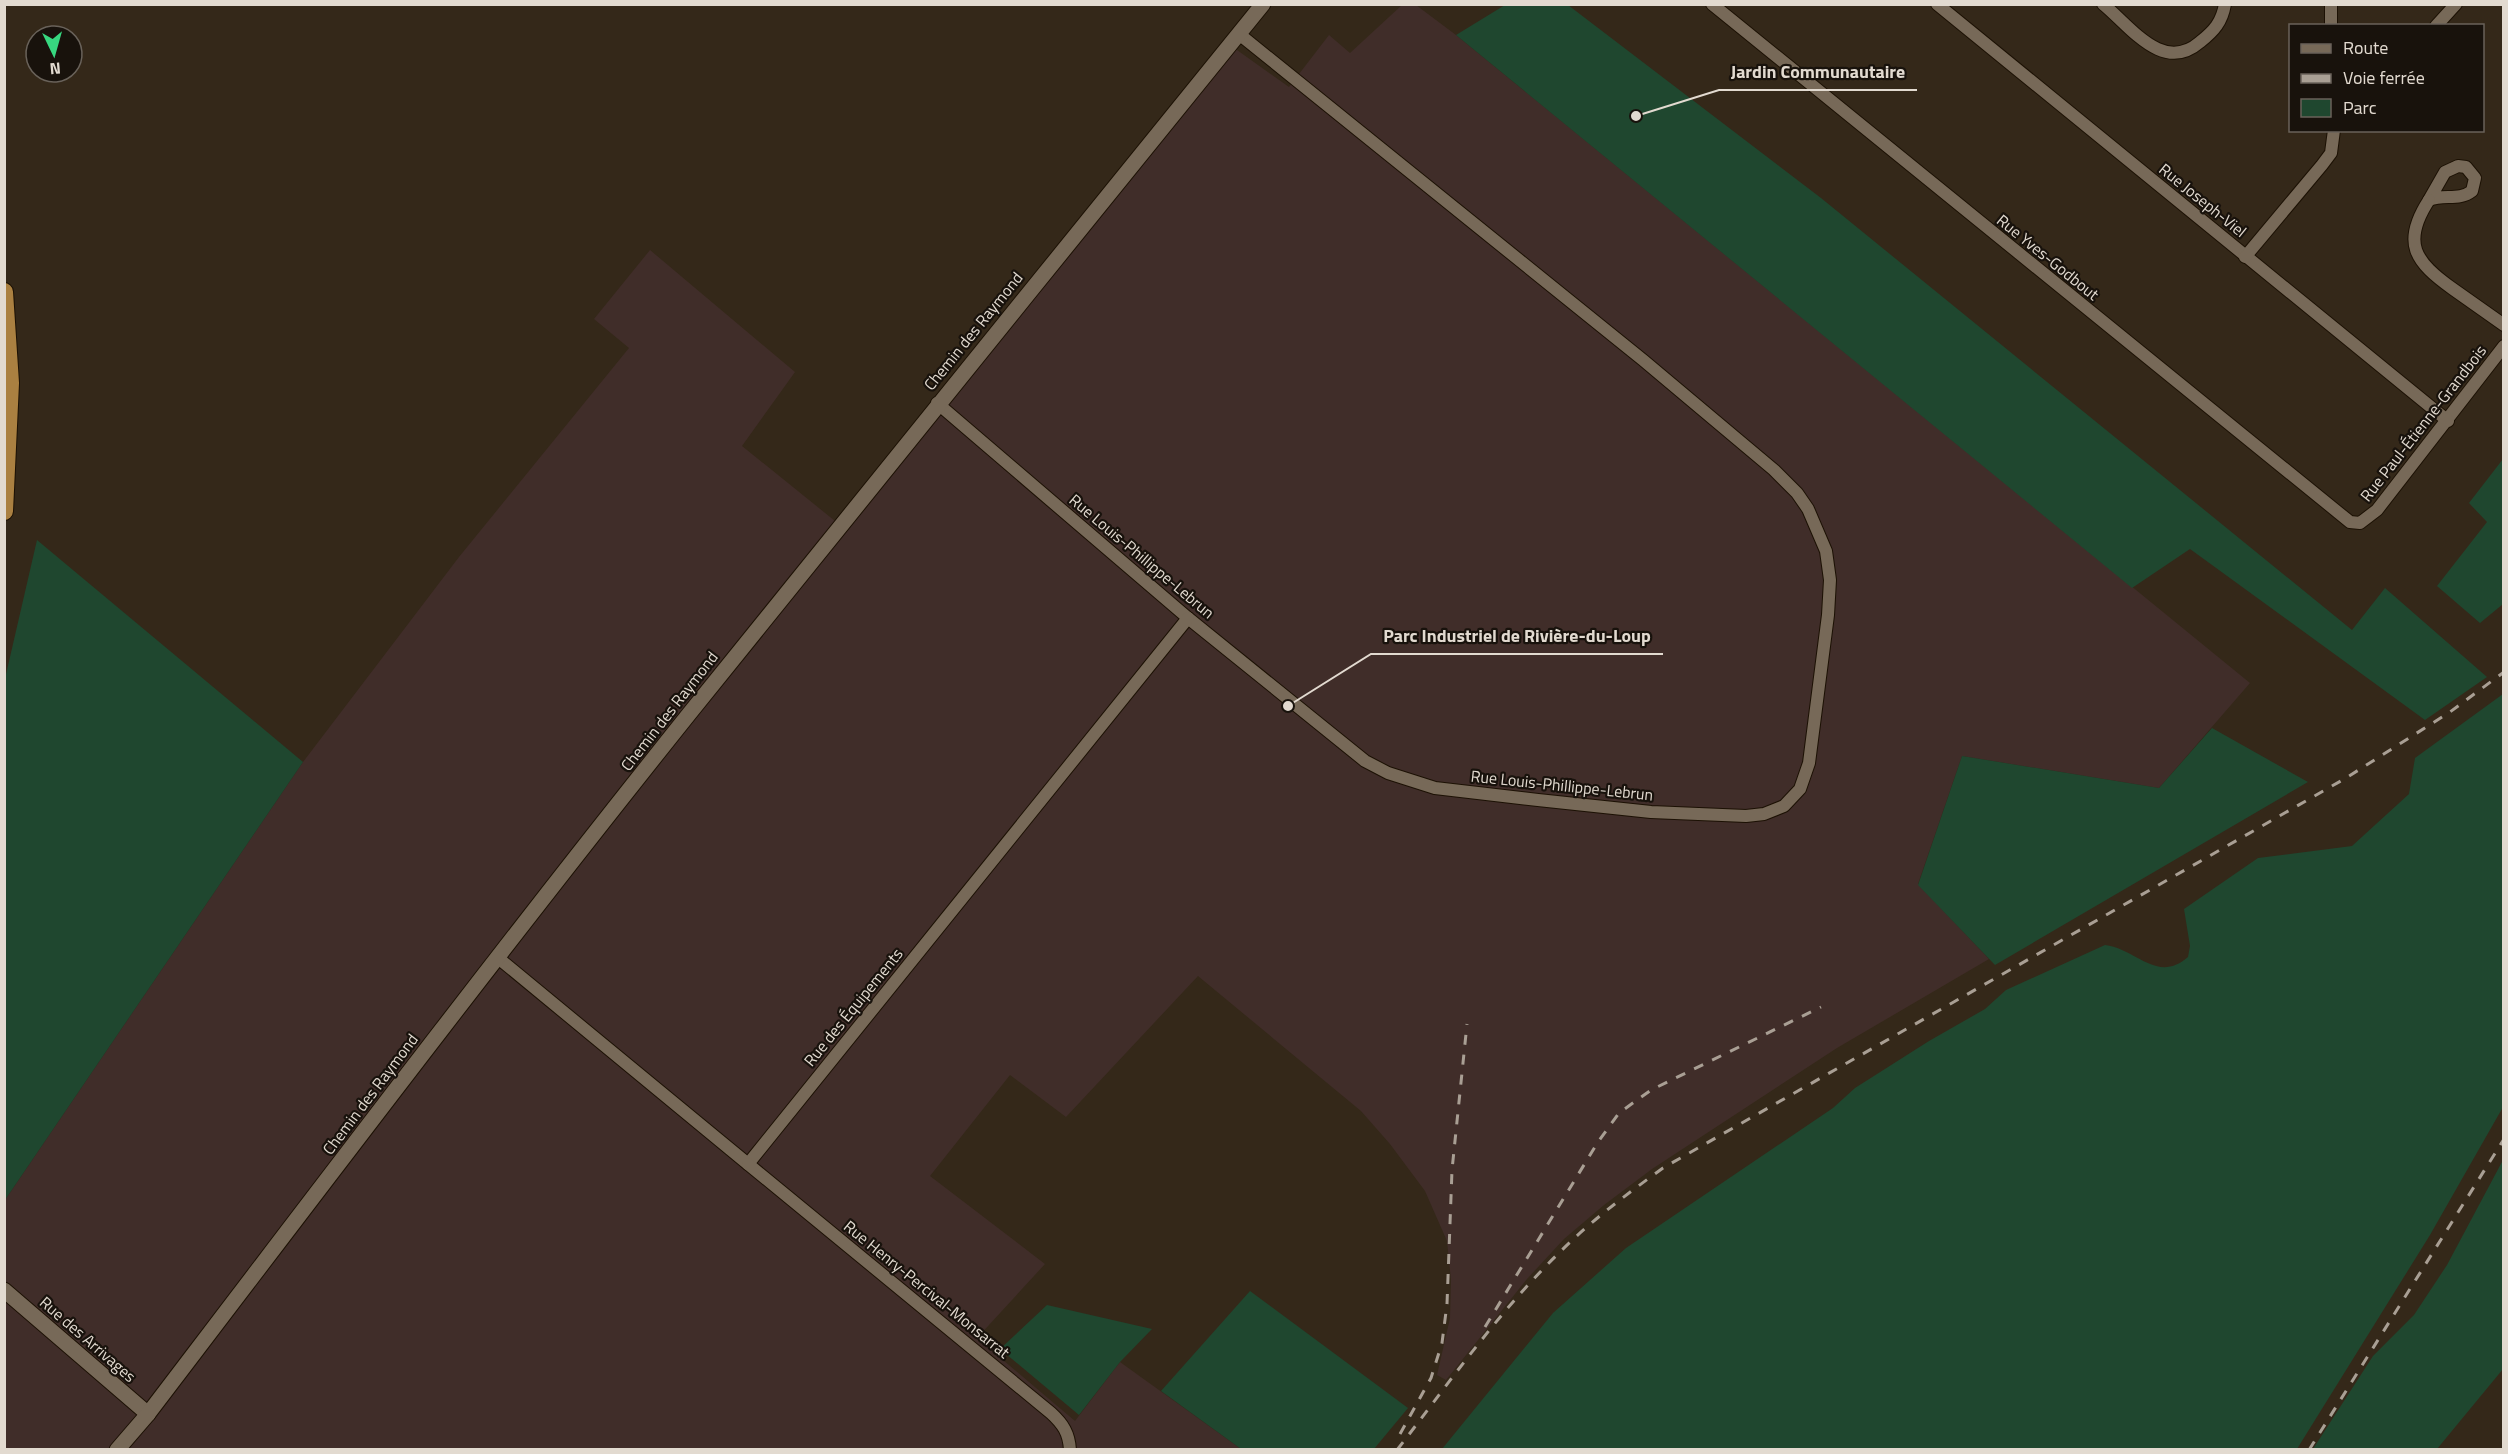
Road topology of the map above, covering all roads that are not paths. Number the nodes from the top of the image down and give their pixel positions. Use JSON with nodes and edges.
{"nodes":[{"id":1,"x":1263,"y":4,"type":"edge"},
{"id":2,"x":1712,"y":4,"type":"edge"},
{"id":3,"x":1936,"y":4,"type":"edge"},
{"id":4,"x":2225,"y":4,"type":"edge"},
{"id":5,"x":2331,"y":4,"type":"edge"},
{"id":6,"x":2456,"y":4,"type":"edge"},
{"id":7,"x":2110,"y":7,"type":"edge"},
{"id":8,"x":2331,"y":24,"type":"edge"},
{"id":9,"x":2438,"y":24,"type":"edge"},
{"id":10,"x":1239,"y":34,"type":"junction"},
{"id":11,"x":2334,"y":132,"type":"edge"},
{"id":12,"x":2429,"y":200,"type":"dead end"},
{"id":13,"x":2246,"y":257,"type":"junction"},
{"id":14,"x":4,"y":292,"type":"edge"},
{"id":15,"x":2504,"y":325,"type":"edge"},
{"id":16,"x":2504,"y":346,"type":"edge"},
{"id":17,"x":938,"y":403,"type":"junction"},
{"id":18,"x":2448,"y":421,"type":"junction"},
{"id":19,"x":4,"y":511,"type":"edge"},
{"id":20,"x":2368,"y":519,"type":"joint"},
{"id":21,"x":1188,"y":618,"type":"junction"},
{"id":22,"x":497,"y":957,"type":"junction"},
{"id":23,"x":748,"y":1164,"type":"junction"},
{"id":24,"x":4,"y":1290,"type":"edge"},
{"id":25,"x":148,"y":1414,"type":"junction"},
{"id":26,"x":117,"y":1449,"type":"edge"},
{"id":27,"x":1070,"y":1449,"type":"edge"}],
"edges":[{"from":1,"to":10,"type":"street","name":"Chemin des Raymond"},
{"from":2,"to":20,"type":"street","name":"Rue Yves-Godbout"},
{"from":3,"to":13,"type":"street","name":"Rue Joseph-Viel"},
{"from":4,"to":7,"type":"street"},
{"from":5,"to":8,"type":"street"},
{"from":6,"to":9,"type":"street"},
{"from":10,"to":17,"type":"street","name":"Chemin des Raymond"},
{"from":10,"to":21,"type":"street","name":"Rue Louis-Phillippe-Lebrun"},
{"from":11,"to":13,"type":"street"},
{"from":12,"to":15,"type":"street"},
{"from":13,"to":18,"type":"street","name":"Rue Joseph-Viel"},
{"from":14,"to":19,"type":"highway"},
{"from":16,"to":18,"type":"street","name":"Rue Paul-Étienne-Grandbois"},
{"from":17,"to":21,"type":"street","name":"Rue Louis-Phillippe-Lebrun"},
{"from":17,"to":22,"type":"street","name":"Chemin des Raymond"},
{"from":18,"to":20,"type":"street","name":"Rue Paul-Étienne-Grandbois"},
{"from":21,"to":23,"type":"street","name":"Rue des Équipements"},
{"from":22,"to":23,"type":"street"},
{"from":22,"to":25,"type":"street","name":"Chemin des Raymond"},
{"from":23,"to":27,"type":"street","name":"Rue Henry-Percival-Monsarrat"},
{"from":24,"to":25,"type":"street","name":"Rue des Arrivages"},
{"from":25,"to":26,"type":"street","name":"Chemin des Raymond"}]}
